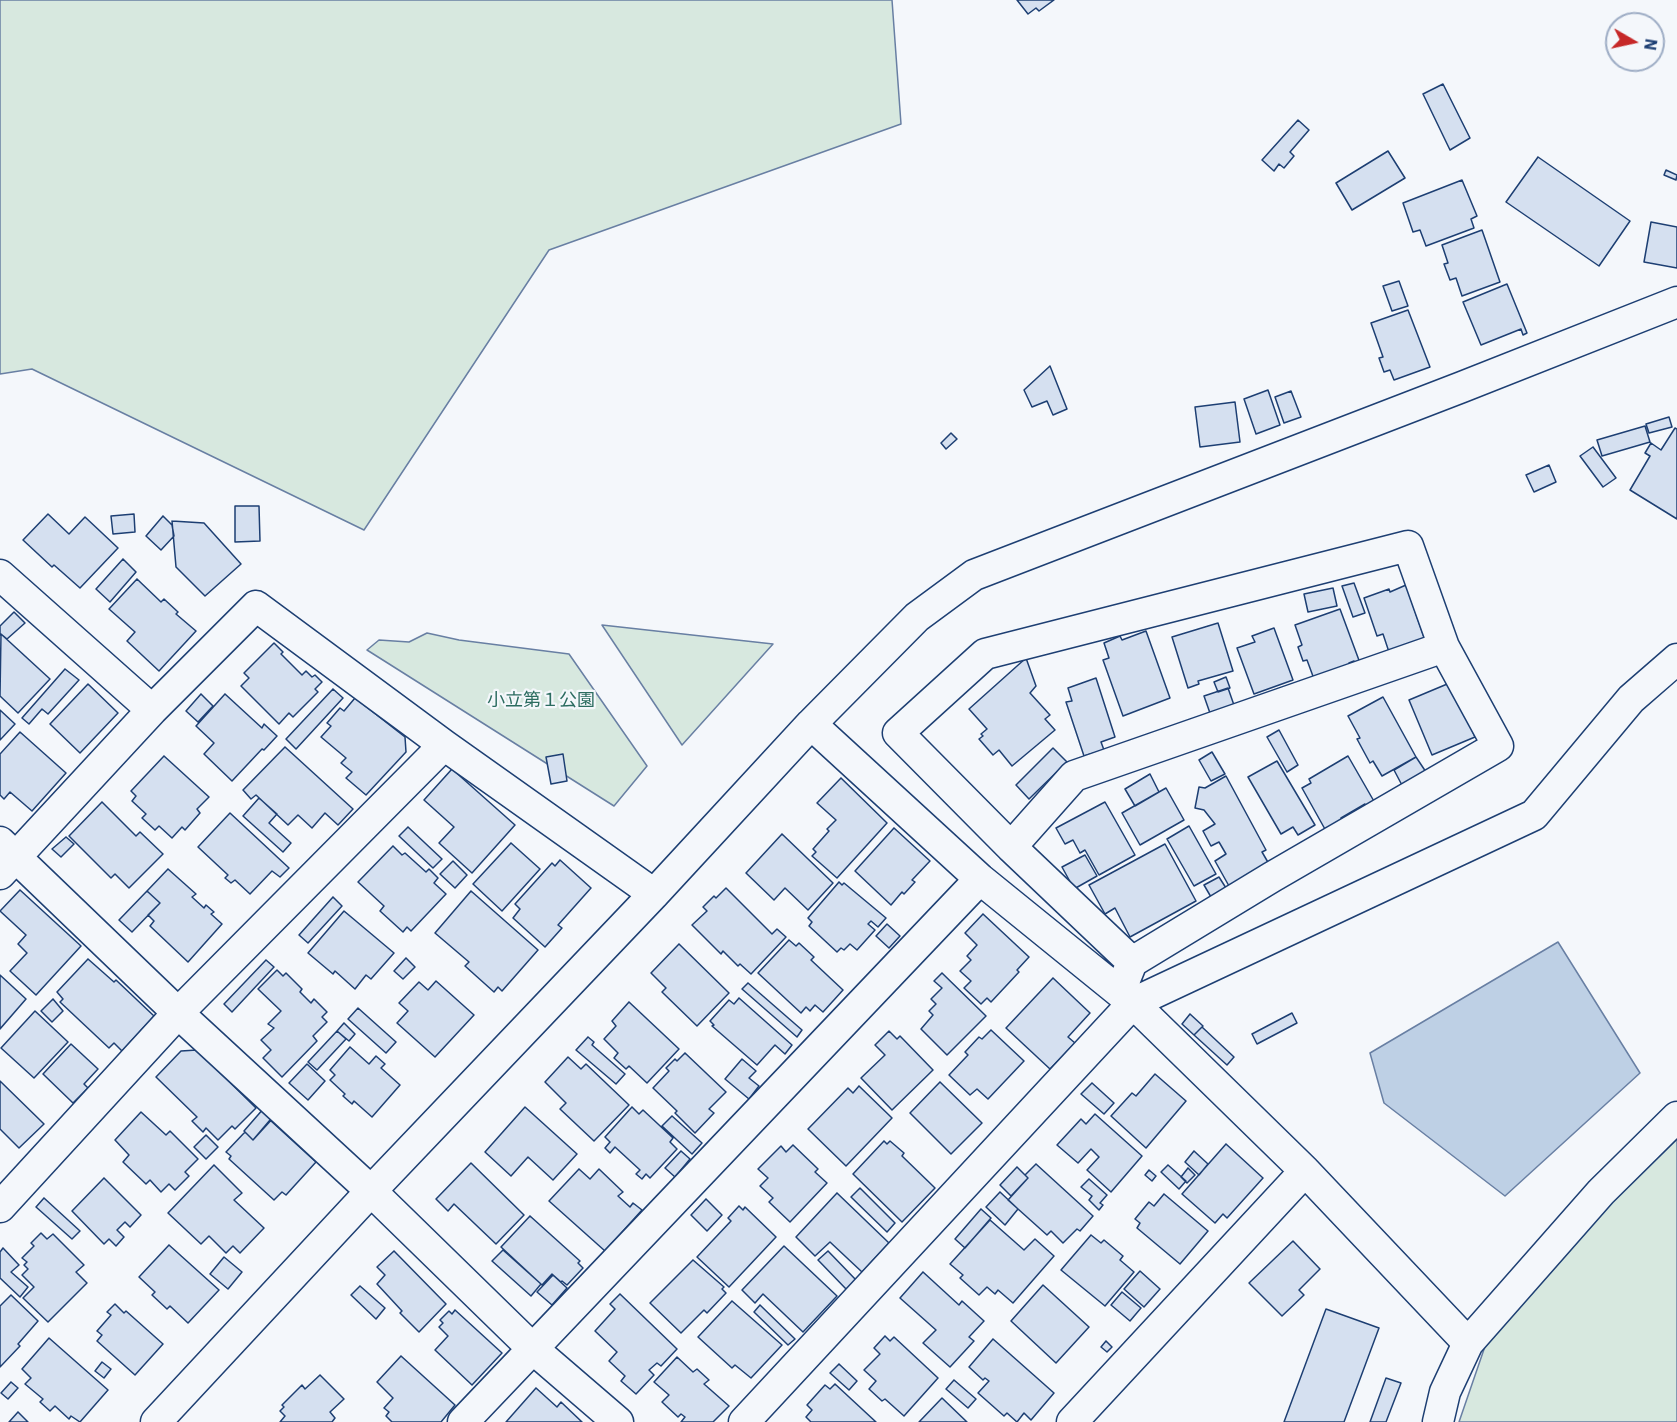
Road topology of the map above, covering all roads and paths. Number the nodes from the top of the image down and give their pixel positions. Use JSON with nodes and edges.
{"nodes":[{"id":1,"x":1677,"y":302,"type":"edge"},
{"id":2,"x":0,"y":575,"type":"edge"},
{"id":3,"x":1444,"y":647,"type":"junction"},
{"id":4,"x":1677,"y":659,"type":"edge"},
{"id":5,"x":152,"y":710,"type":"junction"},
{"id":6,"x":811,"y":724,"type":"junction"},
{"id":7,"x":444,"y":745,"type":"junction"},
{"id":8,"x":1011,"y":847,"type":"junction"},
{"id":9,"x":5,"y":857,"type":"edge"},
{"id":10,"x":980,"y":879,"type":"junction"},
{"id":11,"x":654,"y":894,"type":"junction"},
{"id":12,"x":1132,"y":962,"type":"junction"},
{"id":13,"x":1126,"y":997,"type":"junction"},
{"id":14,"x":178,"y":1013,"type":"junction"},
{"id":15,"x":1677,"y":1117,"type":"edge"},
{"id":16,"x":1305,"y":1171,"type":"junction"},
{"id":17,"x":371,"y":1191,"type":"junction"},
{"id":18,"x":0,"y":1207,"type":"edge"},
{"id":19,"x":1468,"y":1343,"type":"junction"},
{"id":20,"x":532,"y":1348,"type":"junction"},
{"id":21,"x":156,"y":1422,"type":"edge"},
{"id":22,"x":463,"y":1422,"type":"edge"},
{"id":23,"x":618,"y":1422,"type":"edge"},
{"id":24,"x":744,"y":1422,"type":"edge"},
{"id":25,"x":1072,"y":1422,"type":"edge"},
{"id":26,"x":1438,"y":1422,"type":"edge"}],
"edges":[{"from":1,"to":6,"type":"street"},
{"from":2,"to":5,"type":"street"},
{"from":3,"to":8,"type":"street"},
{"from":3,"to":8,"type":"street"},
{"from":3,"to":12,"type":"street"},
{"from":4,"to":13,"type":"street"},
{"from":5,"to":7,"type":"street"},
{"from":5,"to":9,"type":"street"},
{"from":6,"to":10,"type":"street"},
{"from":6,"to":11,"type":"street"},
{"from":7,"to":11,"type":"street"},
{"from":7,"to":14,"type":"street"},
{"from":8,"to":12,"type":"street"},
{"from":9,"to":14,"type":"street"},
{"from":10,"to":13,"type":"street"},
{"from":10,"to":20,"type":"street"},
{"from":11,"to":17,"type":"street"},
{"from":12,"to":13,"type":"street"},
{"from":13,"to":16,"type":"street"},
{"from":13,"to":24,"type":"street"},
{"from":14,"to":17,"type":"street"},
{"from":14,"to":18,"type":"street"},
{"from":15,"to":19,"type":"street"},
{"from":16,"to":19,"type":"street"},
{"from":16,"to":25,"type":"street"},
{"from":17,"to":20,"type":"street"},
{"from":17,"to":21,"type":"street"},
{"from":19,"to":26,"type":"street"},
{"from":20,"to":22,"type":"street"},
{"from":20,"to":23,"type":"street"}]}
